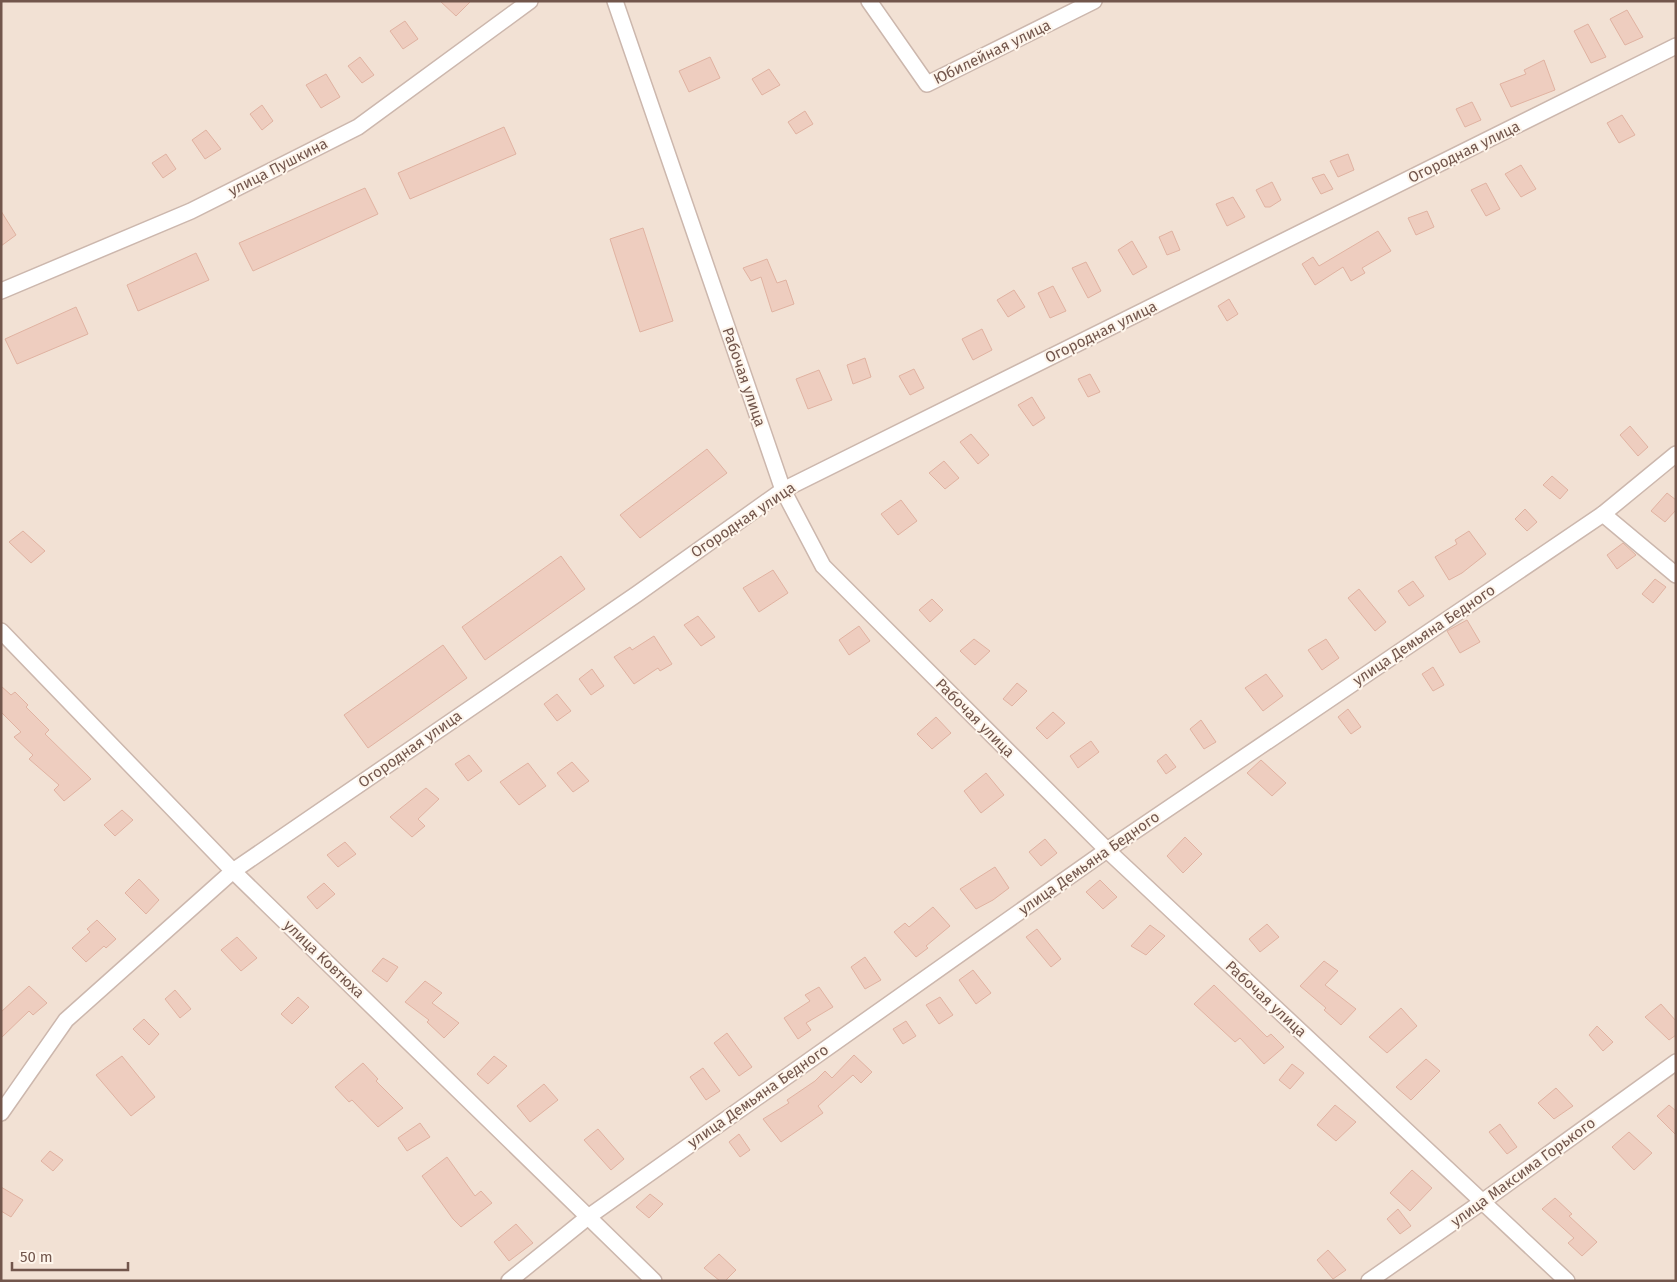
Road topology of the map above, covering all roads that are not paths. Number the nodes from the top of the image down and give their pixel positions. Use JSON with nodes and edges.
{"nodes":[{"id":1,"x":530,"y":1,"type":"edge"},
{"id":2,"x":615,"y":1,"type":"edge"},
{"id":3,"x":869,"y":1,"type":"edge"},
{"id":4,"x":1094,"y":1,"type":"edge"},
{"id":5,"x":1676,"y":46,"type":"edge"},
{"id":6,"x":1,"y":292,"type":"edge"},
{"id":7,"x":1676,"y":454,"type":"edge"},
{"id":8,"x":783,"y":490,"type":"junction"},
{"id":9,"x":1603,"y":514,"type":"junction"},
{"id":10,"x":1676,"y":575,"type":"edge"},
{"id":11,"x":1,"y":631,"type":"edge"},
{"id":12,"x":1107,"y":850,"type":"junction"},
{"id":13,"x":233,"y":871,"type":"junction"},
{"id":14,"x":1676,"y":1062,"type":"edge"},
{"id":15,"x":1,"y":1113,"type":"edge"},
{"id":16,"x":1482,"y":1202,"type":"junction"},
{"id":17,"x":588,"y":1217,"type":"junction"},
{"id":18,"x":509,"y":1281,"type":"edge"},
{"id":19,"x":654,"y":1281,"type":"edge"},
{"id":20,"x":1369,"y":1281,"type":"edge"},
{"id":21,"x":1567,"y":1281,"type":"edge"}],
"edges":[{"from":1,"to":6,"type":"street","name":"улица Пушкина"},
{"from":2,"to":8,"type":"street","name":"Рабочая улица"},
{"from":3,"to":4,"type":"street","name":"Юбилейная улица"},
{"from":5,"to":8,"type":"street","name":"Огородная улица"},
{"from":7,"to":9,"type":"street","name":"улица Демьяна Бедного"},
{"from":8,"to":12,"type":"street","name":"Рабочая улица"},
{"from":8,"to":13,"type":"street","name":"Огородная улица"},
{"from":9,"to":10,"type":"street"},
{"from":9,"to":12,"type":"street","name":"улица Демьяна Бедного"},
{"from":11,"to":13,"type":"street","name":"улица Ковтюха"},
{"from":12,"to":16,"type":"street","name":"Рабочая улица"},
{"from":12,"to":17,"type":"street","name":"улица Демьяна Бедного"},
{"from":13,"to":15,"type":"street","name":"Огородная улица"},
{"from":13,"to":17,"type":"street","name":"улица Ковтюха"},
{"from":14,"to":16,"type":"street","name":"улица Максима Горького"},
{"from":16,"to":20,"type":"street","name":"улица Максима Горького"},
{"from":16,"to":21,"type":"street","name":"Рабочая улица"},
{"from":17,"to":18,"type":"street","name":"улица Демьяна Бедного"},
{"from":17,"to":19,"type":"street","name":"улица Ковтюха"}]}
